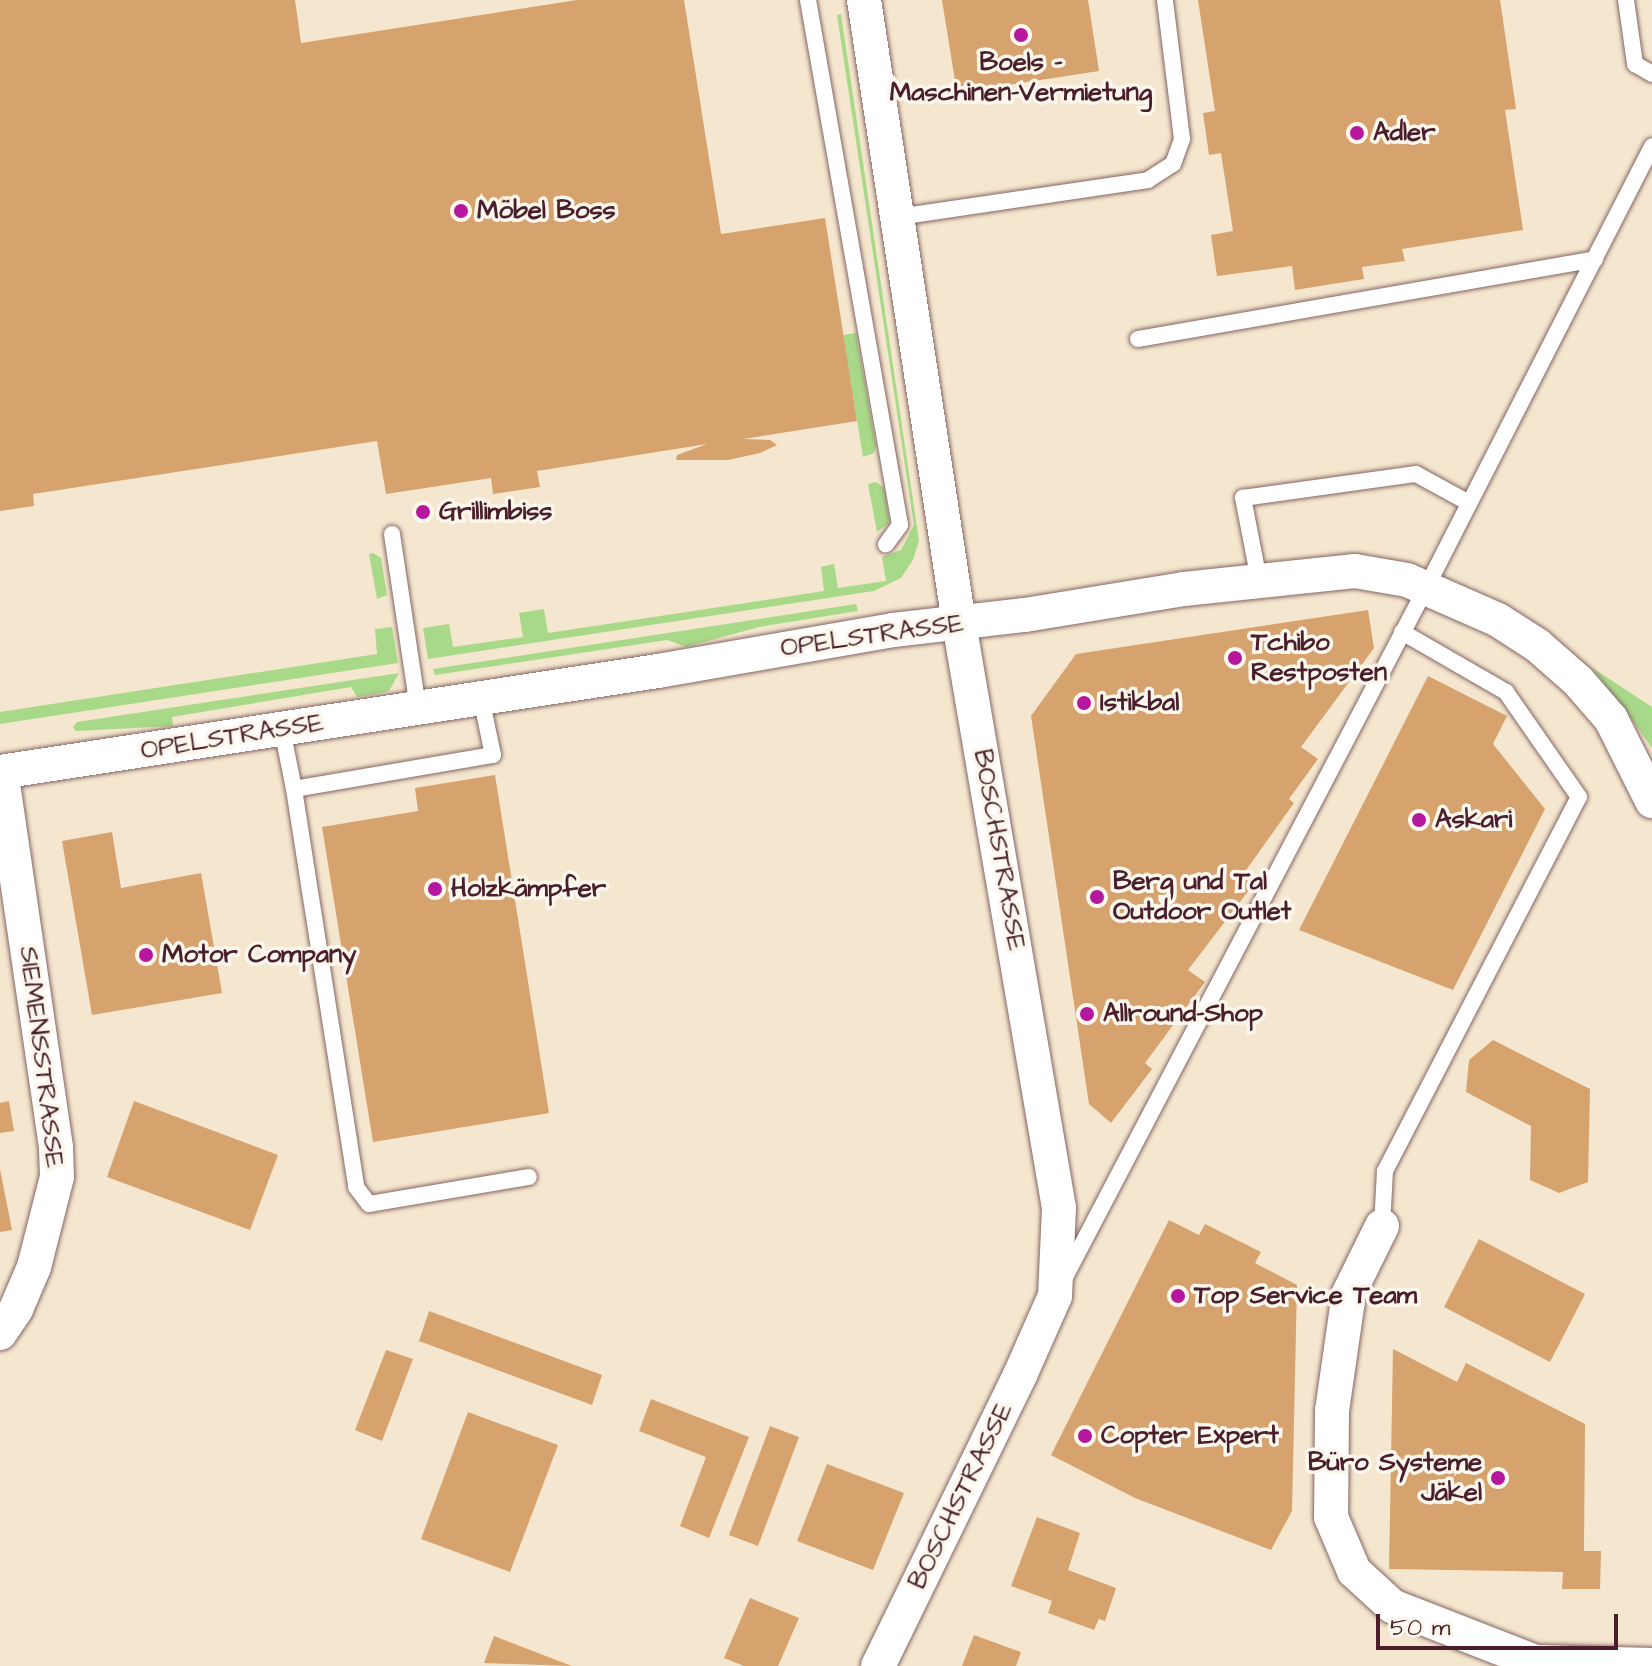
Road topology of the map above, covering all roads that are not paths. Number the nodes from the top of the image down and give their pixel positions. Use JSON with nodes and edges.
{"nodes":[{"id":1,"x":808,"y":0,"type":"edge"},
{"id":2,"x":864,"y":0,"type":"edge"},
{"id":3,"x":1165,"y":0,"type":"edge"},
{"id":4,"x":1626,"y":0,"type":"edge"},
{"id":5,"x":1652,"y":74,"type":"edge"},
{"id":6,"x":1652,"y":146,"type":"edge"},
{"id":7,"x":898,"y":217,"type":"junction"},
{"id":8,"x":1595,"y":259,"type":"junction"},
{"id":9,"x":1138,"y":339,"type":"dead end"},
{"id":10,"x":1469,"y":503,"type":"junction"},
{"id":11,"x":392,"y":534,"type":"dead end"},
{"id":12,"x":886,"y":544,"type":"dead end"},
{"id":13,"x":1259,"y":580,"type":"junction"},
{"id":14,"x":1426,"y":588,"type":"junction"},
{"id":15,"x":959,"y":623,"type":"junction"},
{"id":16,"x":1402,"y":632,"type":"junction"},
{"id":17,"x":481,"y":698,"type":"junction"},
{"id":18,"x":418,"y":708,"type":"junction"},
{"id":19,"x":282,"y":729,"type":"junction"},
{"id":20,"x":1,"y":772,"type":"edge"},
{"id":21,"x":294,"y":789,"type":"junction"},
{"id":22,"x":1652,"y":801,"type":"edge"},
{"id":23,"x":529,"y":1177,"type":"dead end"},
{"id":24,"x":1382,"y":1226,"type":"joint"},
{"id":25,"x":1055,"y":1296,"type":"junction"},
{"id":26,"x":0,"y":1333,"type":"edge"},
{"id":27,"x":1536,"y":1664,"type":"edge"},
{"id":28,"x":1652,"y":1665,"type":"edge"},
{"id":29,"x":878,"y":1666,"type":"edge"}],
"edges":[{"from":1,"to":12,"type":"lane"},
{"from":2,"to":7,"type":"street","name":"BOSCHSTRASSE"},
{"from":3,"to":7,"type":"lane"},
{"from":4,"to":5,"type":"lane"},
{"from":6,"to":8,"type":"lane"},
{"from":7,"to":15,"type":"street","name":"BOSCHSTRASSE"},
{"from":8,"to":9,"type":"lane"},
{"from":8,"to":10,"type":"lane"},
{"from":10,"to":13,"type":"lane"},
{"from":10,"to":14,"type":"lane"},
{"from":11,"to":18,"type":"lane"},
{"from":13,"to":14,"type":"street","name":"OPELSTRASSE"},
{"from":13,"to":15,"type":"street","name":"OPELSTRASSE"},
{"from":14,"to":16,"type":"lane"},
{"from":14,"to":22,"type":"street","name":"OPELSTRASSE"},
{"from":15,"to":17,"type":"street","name":"OPELSTRASSE"},
{"from":15,"to":25,"type":"street","name":"BOSCHSTRASSE"},
{"from":16,"to":24,"type":"lane"},
{"from":16,"to":25,"type":"lane"},
{"from":17,"to":18,"type":"street","name":"OPELSTRASSE"},
{"from":17,"to":21,"type":"lane"},
{"from":18,"to":19,"type":"street","name":"OPELSTRASSE"},
{"from":19,"to":20,"type":"street","name":"OPELSTRASSE"},
{"from":19,"to":21,"type":"lane"},
{"from":20,"to":26,"type":"street","name":"SIEMENSSTRASSE"},
{"from":21,"to":23,"type":"lane"},
{"from":24,"to":27,"type":"street"},
{"from":25,"to":29,"type":"street","name":"BOSCHSTRASSE"},
{"from":27,"to":28,"type":"street"}]}
